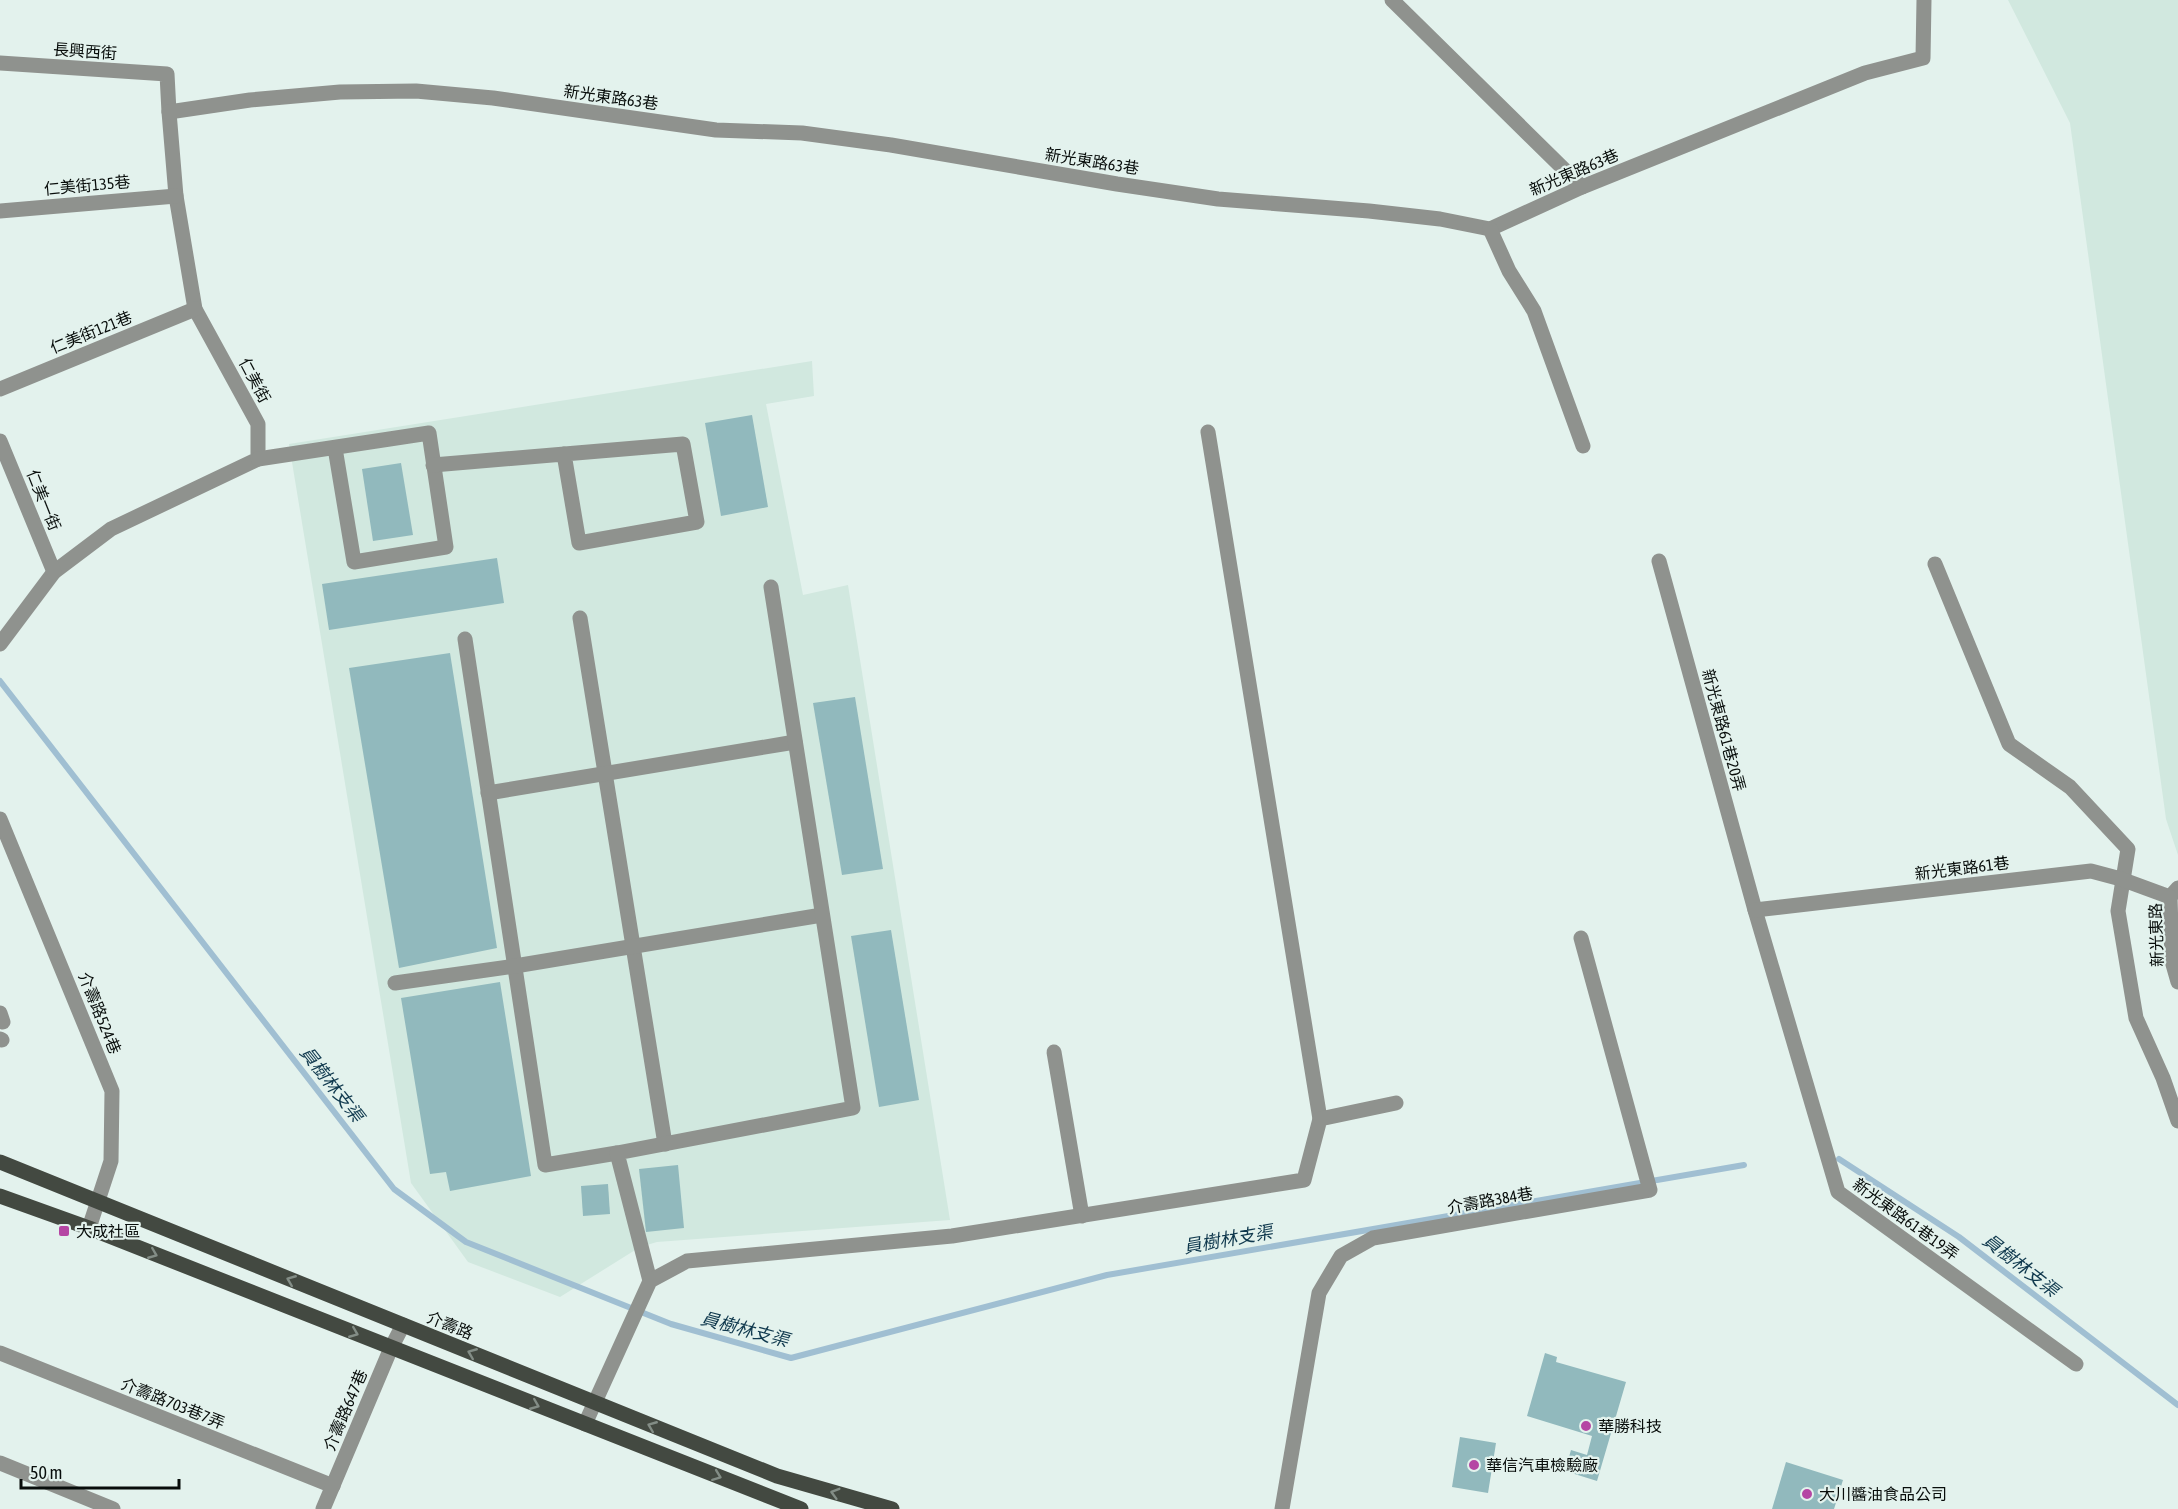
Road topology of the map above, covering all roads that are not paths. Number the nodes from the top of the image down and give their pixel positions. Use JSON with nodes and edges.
{"nodes":[{"id":1,"x":1392,"y":0,"type":"edge"},
{"id":2,"x":1924,"y":0,"type":"edge"},
{"id":3,"x":0,"y":63,"type":"edge"},
{"id":4,"x":167,"y":74,"type":"joint"},
{"id":5,"x":168,"y":112,"type":"junction"},
{"id":6,"x":1582,"y":187,"type":"junction"},
{"id":7,"x":176,"y":196,"type":"junction"},
{"id":8,"x":0,"y":211,"type":"edge"},
{"id":9,"x":1490,"y":229,"type":"junction"},
{"id":10,"x":195,"y":309,"type":"junction"},
{"id":11,"x":0,"y":389,"type":"edge"},
{"id":12,"x":1208,"y":432,"type":"dead end"},
{"id":13,"x":0,"y":441,"type":"edge"},
{"id":14,"x":1583,"y":446,"type":"dead end"},
{"id":15,"x":334,"y":448,"type":"junction"},
{"id":16,"x":564,"y":454,"type":"dead end"},
{"id":17,"x":258,"y":459,"type":"junction"},
{"id":18,"x":434,"y":465,"type":"junction"},
{"id":19,"x":1659,"y":561,"type":"dead end"},
{"id":20,"x":1935,"y":564,"type":"dead end"},
{"id":21,"x":54,"y":572,"type":"junction"},
{"id":22,"x":771,"y":587,"type":"dead end"},
{"id":23,"x":580,"y":618,"type":"dead end"},
{"id":24,"x":465,"y":639,"type":"dead end"},
{"id":25,"x":0,"y":644,"type":"edge"},
{"id":26,"x":795,"y":742,"type":"junction"},
{"id":27,"x":605,"y":772,"type":"junction"},
{"id":28,"x":488,"y":792,"type":"junction"},
{"id":29,"x":0,"y":819,"type":"edge"},
{"id":30,"x":2121,"y":879,"type":"junction"},
{"id":31,"x":2174,"y":892,"type":"edge"},
{"id":32,"x":1755,"y":910,"type":"junction"},
{"id":33,"x":822,"y":915,"type":"junction"},
{"id":34,"x":1581,"y":938,"type":"dead end"},
{"id":35,"x":633,"y":947,"type":"junction"},
{"id":36,"x":515,"y":966,"type":"junction"},
{"id":37,"x":2178,"y":982,"type":"edge"},
{"id":38,"x":395,"y":983,"type":"dead end"},
{"id":39,"x":1054,"y":1052,"type":"dead end"},
{"id":40,"x":1396,"y":1103,"type":"dead end"},
{"id":41,"x":1320,"y":1119,"type":"junction"},
{"id":42,"x":2178,"y":1121,"type":"edge"},
{"id":43,"x":665,"y":1144,"type":"junction"},
{"id":44,"x":617,"y":1153,"type":"junction"},
{"id":45,"x":0,"y":1162,"type":"edge"},
{"id":46,"x":0,"y":1196,"type":"edge"},
{"id":47,"x":96,"y":1201,"type":"junction"},
{"id":48,"x":1083,"y":1215,"type":"junction"},
{"id":49,"x":89,"y":1228,"type":"junction"},
{"id":50,"x":650,"y":1281,"type":"junction"},
{"id":51,"x":403,"y":1325,"type":"junction"},
{"id":52,"x":391,"y":1348,"type":"junction"},
{"id":53,"x":0,"y":1353,"type":"edge"},
{"id":54,"x":2076,"y":1364,"type":"dead end"},
{"id":55,"x":593,"y":1402,"type":"junction"},
{"id":56,"x":585,"y":1424,"type":"junction"},
{"id":57,"x":0,"y":1463,"type":"edge"},
{"id":58,"x":333,"y":1486,"type":"junction"},
{"id":59,"x":113,"y":1509,"type":"edge"},
{"id":60,"x":322,"y":1509,"type":"edge"},
{"id":61,"x":801,"y":1509,"type":"edge"},
{"id":62,"x":892,"y":1509,"type":"edge"},
{"id":63,"x":1282,"y":1509,"type":"edge"}],
"edges":[{"from":1,"to":6,"type":"street"},
{"from":2,"to":6,"type":"street","name":"新光東路63巷"},
{"from":3,"to":4,"type":"street","name":"長興西街"},
{"from":4,"to":5,"type":"street","name":"仁美街"},
{"from":5,"to":7,"type":"street","name":"仁美街"},
{"from":5,"to":9,"type":"street","name":"新光東路63巷"},
{"from":6,"to":9,"type":"street","name":"新光東路63巷"},
{"from":7,"to":8,"type":"street","name":"仁美街135巷"},
{"from":7,"to":10,"type":"street","name":"仁美街"},
{"from":9,"to":14,"type":"street"},
{"from":10,"to":11,"type":"street","name":"仁美街121巷"},
{"from":10,"to":17,"type":"street","name":"仁美街"},
{"from":12,"to":41,"type":"street"},
{"from":13,"to":21,"type":"street","name":"仁美一街"},
{"from":15,"to":17,"type":"street"},
{"from":15,"to":18,"type":"street"},
{"from":15,"to":18,"type":"street"},
{"from":16,"to":18,"type":"street"},
{"from":17,"to":21,"type":"street"},
{"from":19,"to":32,"type":"street","name":"新光東路61巷20弄"},
{"from":20,"to":30,"type":"street"},
{"from":21,"to":25,"type":"street"},
{"from":22,"to":26,"type":"street"},
{"from":23,"to":27,"type":"street"},
{"from":24,"to":28,"type":"street"},
{"from":26,"to":27,"type":"street"},
{"from":26,"to":33,"type":"street"},
{"from":27,"to":28,"type":"street"},
{"from":27,"to":35,"type":"street"},
{"from":28,"to":36,"type":"street"},
{"from":29,"to":47,"type":"street","name":"介壽路524巷"},
{"from":30,"to":31,"type":"street","name":"新光東路61巷"},
{"from":30,"to":32,"type":"street","name":"新光東路61巷"},
{"from":30,"to":42,"type":"street"},
{"from":31,"to":37,"type":"street","name":"新光東路"},
{"from":32,"to":54,"type":"street","name":"新光東路61巷19弄"},
{"from":33,"to":35,"type":"street"},
{"from":33,"to":43,"type":"street"},
{"from":34,"to":63,"type":"street","name":"介壽路384巷"},
{"from":35,"to":36,"type":"street"},
{"from":35,"to":43,"type":"street"},
{"from":36,"to":38,"type":"street"},
{"from":36,"to":44,"type":"street"},
{"from":39,"to":48,"type":"street"},
{"from":40,"to":41,"type":"street"},
{"from":41,"to":48,"type":"street"},
{"from":43,"to":44,"type":"street"},
{"from":44,"to":50,"type":"street"},
{"from":45,"to":47,"type":"main road","name":"介壽路"},
{"from":46,"to":49,"type":"main road"},
{"from":47,"to":49,"type":"street","name":"介壽路524巷"},
{"from":51,"to":47,"type":"main road","name":"介壽路","one_way":true},
{"from":48,"to":50,"type":"street"},
{"from":49,"to":52,"type":"main road","one_way":true},
{"from":50,"to":55,"type":"street"},
{"from":51,"to":52,"type":"street","name":"介壽路647巷"},
{"from":55,"to":51,"type":"main road","name":"介壽路","one_way":true},
{"from":52,"to":56,"type":"main road","one_way":true},
{"from":52,"to":58,"type":"street","name":"介壽路647巷"},
{"from":53,"to":58,"type":"street","name":"介壽路703巷7弄"},
{"from":55,"to":56,"type":"street"},
{"from":62,"to":55,"type":"main road","name":"介壽路","one_way":true},
{"from":56,"to":61,"type":"main road","one_way":true},
{"from":57,"to":59,"type":"street"},
{"from":58,"to":60,"type":"street","name":"介壽路647巷"}]}
